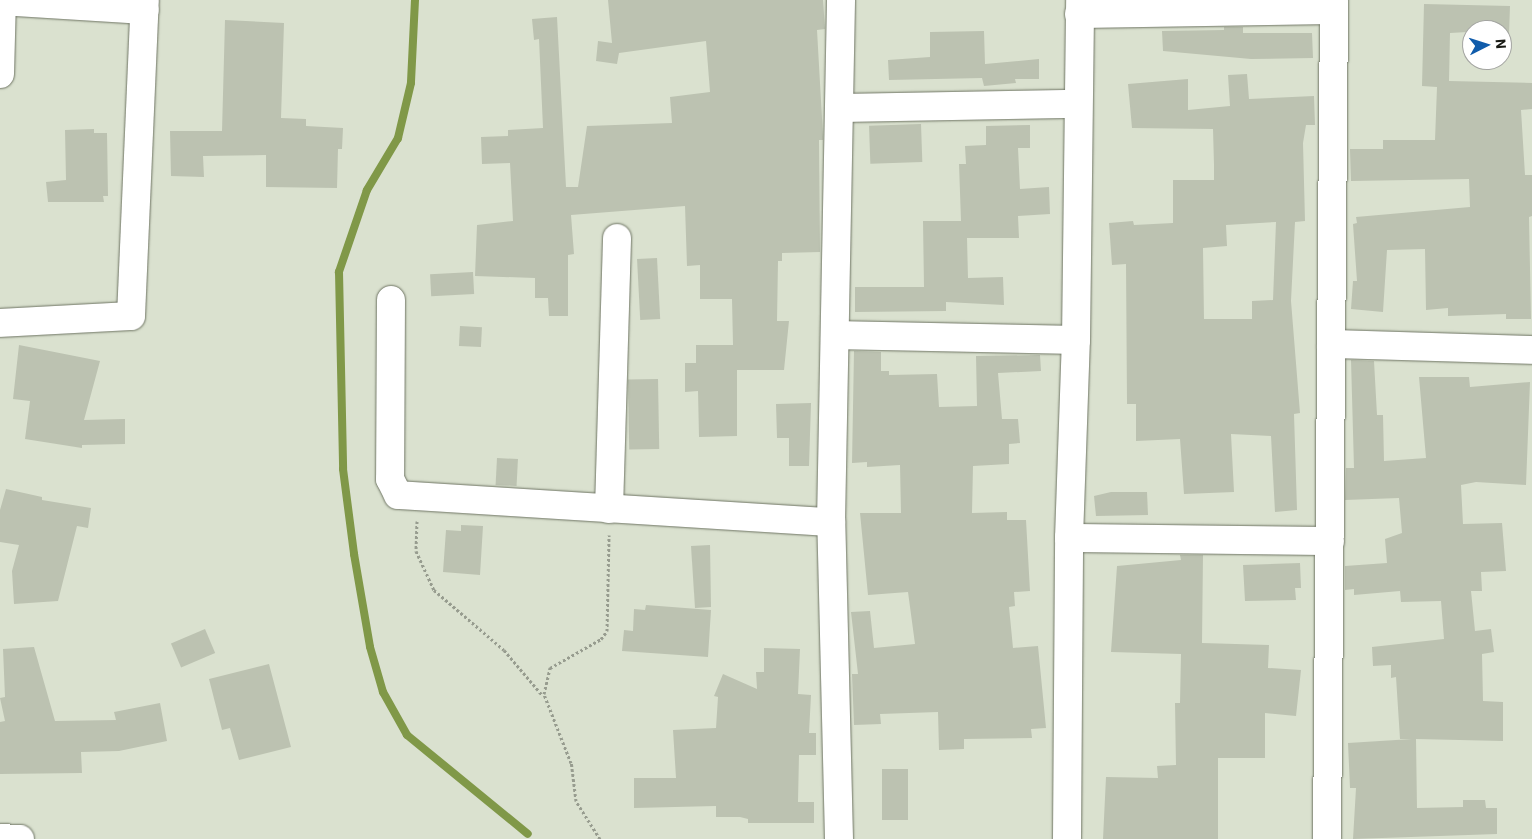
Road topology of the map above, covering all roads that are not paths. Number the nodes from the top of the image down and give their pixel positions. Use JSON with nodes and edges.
{"nodes":[{"id":1,"x":2,"y":0,"type":"edge"},
{"id":2,"x":841,"y":0,"type":"edge"},
{"id":3,"x":145,"y":5,"type":"edge"},
{"id":4,"x":1334,"y":5,"type":"edge"},
{"id":5,"x":1080,"y":7,"type":"edge"},
{"id":6,"x":0,"y":74,"type":"edge"},
{"id":7,"x":1078,"y":104,"type":"junction"},
{"id":8,"x":841,"y":108,"type":"junction"},
{"id":9,"x":617,"y":238,"type":"dead end"},
{"id":10,"x":391,"y":300,"type":"dead end"},
{"id":11,"x":0,"y":323,"type":"edge"},
{"id":12,"x":835,"y":335,"type":"junction"},
{"id":13,"x":1076,"y":340,"type":"junction"},
{"id":14,"x":1330,"y":344,"type":"junction"},
{"id":15,"x":1532,"y":350,"type":"edge"},
{"id":16,"x":609,"y":509,"type":"junction"},
{"id":17,"x":832,"y":522,"type":"junction"},
{"id":18,"x":1069,"y":538,"type":"junction"},
{"id":19,"x":1330,"y":541,"type":"junction"},
{"id":20,"x":0,"y":838,"type":"edge"},
{"id":21,"x":20,"y":839,"type":"edge"},
{"id":22,"x":839,"y":839,"type":"edge"},
{"id":23,"x":1067,"y":839,"type":"edge"},
{"id":24,"x":1327,"y":839,"type":"edge"}],
"edges":[{"from":1,"to":3,"type":"street"},
{"from":1,"to":6,"type":"street"},
{"from":2,"to":8,"type":"street"},
{"from":3,"to":11,"type":"street"},
{"from":4,"to":5,"type":"street"},
{"from":4,"to":14,"type":"street"},
{"from":5,"to":7,"type":"street"},
{"from":7,"to":8,"type":"street"},
{"from":7,"to":13,"type":"street"},
{"from":8,"to":12,"type":"street"},
{"from":9,"to":16,"type":"street"},
{"from":10,"to":16,"type":"street"},
{"from":12,"to":13,"type":"street"},
{"from":12,"to":17,"type":"street"},
{"from":13,"to":18,"type":"street"},
{"from":14,"to":15,"type":"street"},
{"from":14,"to":19,"type":"street"},
{"from":16,"to":17,"type":"street"},
{"from":17,"to":22,"type":"street"},
{"from":18,"to":19,"type":"street"},
{"from":18,"to":23,"type":"street"},
{"from":19,"to":24,"type":"street"},
{"from":20,"to":21,"type":"street"}]}
